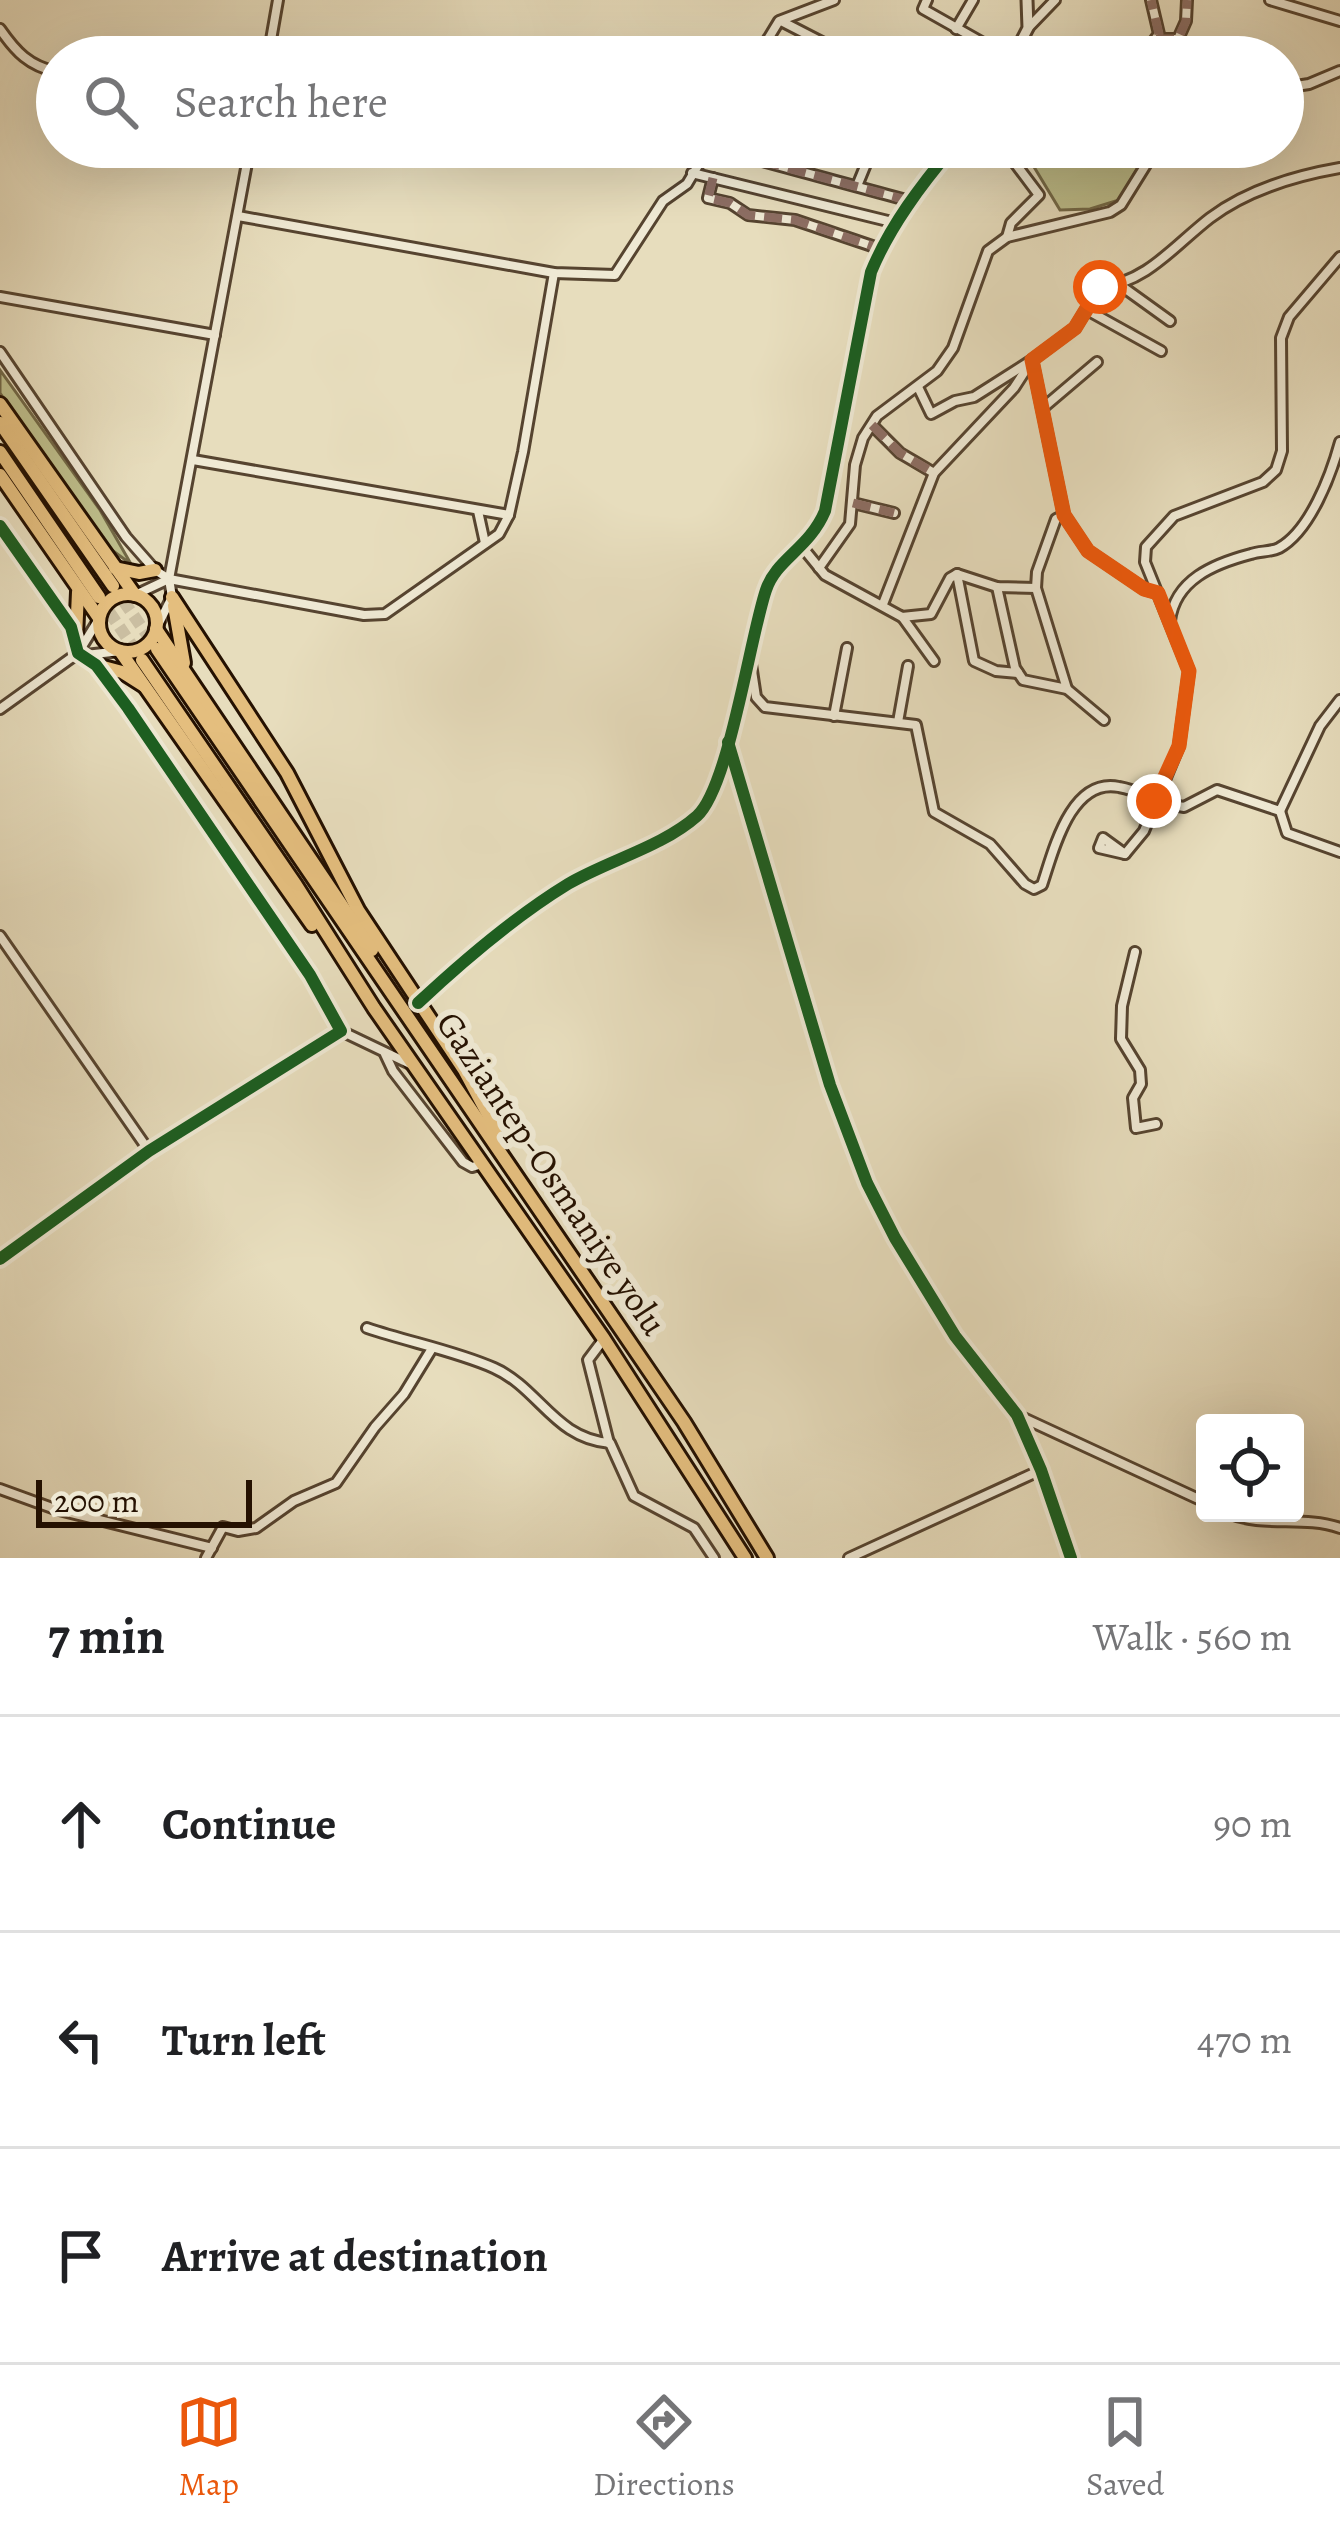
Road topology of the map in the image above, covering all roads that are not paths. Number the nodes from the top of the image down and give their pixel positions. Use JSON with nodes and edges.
{"nodes":[{"id":1,"x":278,"y":0,"type":"edge"},
{"id":2,"x":834,"y":0,"type":"edge"},
{"id":3,"x":927,"y":0,"type":"edge"},
{"id":4,"x":974,"y":0,"type":"edge"},
{"id":5,"x":1027,"y":0,"type":"edge"},
{"id":6,"x":1055,"y":0,"type":"edge"},
{"id":7,"x":1151,"y":0,"type":"edge"},
{"id":8,"x":1187,"y":0,"type":"edge"},
{"id":9,"x":1270,"y":0,"type":"edge"},
{"id":10,"x":779,"y":21,"type":"junction"},
{"id":11,"x":1340,"y":21,"type":"edge"},
{"id":12,"x":1028,"y":28,"type":"junction"},
{"id":13,"x":0,"y":29,"type":"edge"},
{"id":14,"x":956,"y":29,"type":"junction"},
{"id":15,"x":272,"y":36,"type":"edge"},
{"id":16,"x":769,"y":36,"type":"edge"},
{"id":17,"x":814,"y":36,"type":"edge"},
{"id":18,"x":970,"y":36,"type":"edge"},
{"id":19,"x":1023,"y":36,"type":"edge"},
{"id":20,"x":1158,"y":36,"type":"edge"},
{"id":21,"x":1179,"y":36,"type":"edge"},
{"id":22,"x":36,"y":67,"type":"edge"},
{"id":23,"x":1340,"y":71,"type":"edge"},
{"id":24,"x":1304,"y":85,"type":"edge"},
{"id":25,"x":246,"y":168,"type":"edge"},
{"id":26,"x":695,"y":168,"type":"edge"},
{"id":27,"x":789,"y":168,"type":"edge"},
{"id":28,"x":864,"y":168,"type":"edge"},
{"id":29,"x":934,"y":168,"type":"edge"},
{"id":30,"x":1019,"y":168,"type":"edge"},
{"id":31,"x":1144,"y":168,"type":"edge"},
{"id":32,"x":1340,"y":169,"type":"edge"},
{"id":33,"x":692,"y":173,"type":"junction"},
{"id":34,"x":713,"y":178,"type":"junction"},
{"id":35,"x":857,"y":186,"type":"junction"},
{"id":36,"x":910,"y":201,"type":"junction"},
{"id":37,"x":238,"y":216,"type":"junction"},
{"id":38,"x":896,"y":224,"type":"junction"},
{"id":39,"x":1007,"y":237,"type":"junction"},
{"id":40,"x":881,"y":249,"type":"junction"},
{"id":41,"x":1340,"y":257,"type":"edge"},
{"id":42,"x":554,"y":273,"type":"junction"},
{"id":43,"x":1120,"y":285,"type":"junction"},
{"id":44,"x":0,"y":297,"type":"edge"},
{"id":45,"x":1087,"y":310,"type":"junction"},
{"id":46,"x":1170,"y":321,"type":"dead end"},
{"id":47,"x":215,"y":335,"type":"junction"},
{"id":48,"x":1162,"y":351,"type":"dead end"},
{"id":49,"x":0,"y":352,"type":"edge"},
{"id":50,"x":1032,"y":360,"type":"junction"},
{"id":51,"x":1096,"y":362,"type":"dead end"},
{"id":52,"x":918,"y":387,"type":"junction"},
{"id":53,"x":0,"y":404,"type":"edge"},
{"id":54,"x":1044,"y":407,"type":"junction"},
{"id":55,"x":0,"y":423,"type":"edge"},
{"id":56,"x":872,"y":425,"type":"junction"},
{"id":57,"x":1340,"y":442,"type":"edge"},
{"id":58,"x":0,"y":452,"type":"edge"},
{"id":59,"x":194,"y":460,"type":"junction"},
{"id":60,"x":934,"y":473,"type":"junction"},
{"id":61,"x":0,"y":475,"type":"edge"},
{"id":62,"x":853,"y":503,"type":"junction"},
{"id":63,"x":478,"y":511,"type":"junction"},
{"id":64,"x":894,"y":513,"type":"dead end"},
{"id":65,"x":509,"y":515,"type":"junction"},
{"id":66,"x":1064,"y":515,"type":"junction"},
{"id":67,"x":0,"y":526,"type":"edge"},
{"id":68,"x":485,"y":543,"type":"junction"},
{"id":69,"x":803,"y":548,"type":"junction"},
{"id":70,"x":113,"y":567,"type":"junction"},
{"id":71,"x":819,"y":568,"type":"junction"},
{"id":72,"x":154,"y":570,"type":"junction"},
{"id":73,"x":957,"y":574,"type":"junction"},
{"id":74,"x":169,"y":579,"type":"junction"},
{"id":75,"x":76,"y":585,"type":"junction"},
{"id":76,"x":113,"y":586,"type":"tunnel mouth"},
{"id":77,"x":997,"y":586,"type":"junction"},
{"id":78,"x":1036,"y":588,"type":"junction"},
{"id":79,"x":1158,"y":593,"type":"junction"},
{"id":80,"x":135,"y":595,"type":"junction"},
{"id":81,"x":99,"y":597,"type":"tunnel mouth"},
{"id":82,"x":172,"y":597,"type":"junction"},
{"id":83,"x":884,"y":604,"type":"junction"},
{"id":84,"x":902,"y":617,"type":"junction"},
{"id":85,"x":99,"y":618,"type":"junction"},
{"id":86,"x":1170,"y":623,"type":"junction"},
{"id":87,"x":156,"y":628,"type":"junction"},
{"id":88,"x":76,"y":638,"type":"junction"},
{"id":89,"x":847,"y":648,"type":"dead end"},
{"id":90,"x":157,"y":649,"type":"tunnel mouth"},
{"id":91,"x":751,"y":650,"type":"junction"},
{"id":92,"x":120,"y":651,"type":"junction"},
{"id":93,"x":78,"y":653,"type":"junction"},
{"id":94,"x":142,"y":660,"type":"tunnel mouth"},
{"id":95,"x":934,"y":661,"type":"dead end"},
{"id":96,"x":96,"y":665,"type":"junction"},
{"id":97,"x":908,"y":666,"type":"dead end"},
{"id":98,"x":1018,"y":673,"type":"junction"},
{"id":99,"x":188,"y":675,"type":"junction"},
{"id":100,"x":1066,"y":689,"type":"junction"},
{"id":101,"x":152,"y":693,"type":"junction"},
{"id":102,"x":1340,"y":700,"type":"edge"},
{"id":103,"x":0,"y":709,"type":"edge"},
{"id":104,"x":834,"y":716,"type":"junction"},
{"id":105,"x":1104,"y":720,"type":"dead end"},
{"id":106,"x":898,"y":722,"type":"junction"},
{"id":107,"x":728,"y":742,"type":"junction"},
{"id":108,"x":1154,"y":801,"type":"junction"},
{"id":109,"x":1280,"y":811,"type":"junction"},
{"id":110,"x":1340,"y":852,"type":"edge"},
{"id":111,"x":1125,"y":854,"type":"dead end"},
{"id":112,"x":0,"y":936,"type":"edge"},
{"id":113,"x":1135,"y":952,"type":"dead end"},
{"id":114,"x":390,"y":989,"type":"junction"},
{"id":115,"x":418,"y":1003,"type":"junction"},
{"id":116,"x":374,"y":1008,"type":"junction"},
{"id":117,"x":341,"y":1031,"type":"junction"},
{"id":118,"x":386,"y":1054,"type":"junction"},
{"id":119,"x":413,"y":1064,"type":"junction"},
{"id":120,"x":1156,"y":1124,"type":"dead end"},
{"id":121,"x":149,"y":1151,"type":"junction"},
{"id":122,"x":501,"y":1154,"type":"junction"},
{"id":123,"x":482,"y":1164,"type":"junction"},
{"id":124,"x":0,"y":1259,"type":"edge"},
{"id":125,"x":367,"y":1328,"type":"dead end"},
{"id":126,"x":604,"y":1339,"type":"junction"},
{"id":127,"x":431,"y":1350,"type":"junction"},
{"id":128,"x":1017,"y":1415,"type":"junction"},
{"id":129,"x":610,"y":1443,"type":"junction"},
{"id":130,"x":1041,"y":1470,"type":"junction"},
{"id":131,"x":0,"y":1489,"type":"edge"},
{"id":132,"x":1196,"y":1498,"type":"edge"},
{"id":133,"x":1304,"y":1519,"type":"edge"},
{"id":134,"x":1340,"y":1528,"type":"edge"},
{"id":135,"x":212,"y":1548,"type":"junction"},
{"id":136,"x":206,"y":1558,"type":"edge"},
{"id":137,"x":713,"y":1558,"type":"edge"},
{"id":138,"x":745,"y":1558,"type":"edge"},
{"id":139,"x":767,"y":1558,"type":"edge"},
{"id":140,"x":849,"y":1558,"type":"edge"},
{"id":141,"x":1071,"y":1558,"type":"edge"}],
"edges":[{"from":1,"to":15,"type":"street"},
{"from":2,"to":10,"type":"street"},
{"from":3,"to":14,"type":"street"},
{"from":4,"to":14,"type":"street"},
{"from":5,"to":12,"type":"street"},
{"from":6,"to":12,"type":"street"},
{"from":7,"to":20,"type":"street"},
{"from":8,"to":21,"type":"street"},
{"from":9,"to":11,"type":"street"},
{"from":10,"to":16,"type":"street"},
{"from":10,"to":17,"type":"street"},
{"from":12,"to":19,"type":"street"},
{"from":13,"to":22,"type":"street"},
{"from":14,"to":18,"type":"street"},
{"from":23,"to":24,"type":"street"},
{"from":25,"to":37,"type":"street"},
{"from":26,"to":33,"type":"street"},
{"from":27,"to":35,"type":"street"},
{"from":28,"to":35,"type":"street"},
{"from":29,"to":36,"type":"street"},
{"from":30,"to":39,"type":"street"},
{"from":31,"to":39,"type":"street"},
{"from":32,"to":43,"type":"street"},
{"from":33,"to":34,"type":"street"},
{"from":33,"to":42,"type":"street"},
{"from":34,"to":38,"type":"street"},
{"from":34,"to":40,"type":"street"},
{"from":35,"to":36,"type":"street"},
{"from":36,"to":38,"type":"street"},
{"from":37,"to":42,"type":"street"},
{"from":37,"to":47,"type":"street"},
{"from":38,"to":40,"type":"street"},
{"from":39,"to":52,"type":"street"},
{"from":40,"to":69,"type":"street"},
{"from":41,"to":79,"type":"street"},
{"from":42,"to":65,"type":"street"},
{"from":43,"to":45,"type":"street"},
{"from":43,"to":46,"type":"street"},
{"from":44,"to":47,"type":"street"},
{"from":45,"to":48,"type":"street"},
{"from":45,"to":50,"type":"street"},
{"from":47,"to":59,"type":"street"},
{"from":49,"to":72,"type":"street"},
{"from":50,"to":52,"type":"street"},
{"from":50,"to":54,"type":"street"},
{"from":50,"to":60,"type":"street"},
{"from":51,"to":54,"type":"street"},
{"from":52,"to":56,"type":"street"},
{"from":53,"to":70,"type":"highway"},
{"from":54,"to":66,"type":"street"},
{"from":55,"to":76,"type":"highway"},
{"from":56,"to":60,"type":"street"},
{"from":56,"to":62,"type":"street"},
{"from":57,"to":86,"type":"street"},
{"from":58,"to":81,"type":"highway"},
{"from":59,"to":63,"type":"street"},
{"from":59,"to":74,"type":"street"},
{"from":60,"to":83,"type":"street"},
{"from":61,"to":75,"type":"highway"},
{"from":62,"to":64,"type":"street"},
{"from":62,"to":71,"type":"street"},
{"from":63,"to":65,"type":"street"},
{"from":63,"to":68,"type":"street"},
{"from":65,"to":68,"type":"street"},
{"from":66,"to":78,"type":"street"},
{"from":66,"to":79,"type":"street"},
{"from":67,"to":88,"type":"street"},
{"from":68,"to":74,"type":"street"},
{"from":69,"to":71,"type":"street"},
{"from":69,"to":91,"type":"street"},
{"from":70,"to":72,"type":"highway"},
{"from":70,"to":80,"type":"highway"},
{"from":71,"to":83,"type":"street"},
{"from":72,"to":74,"type":"street"},
{"from":73,"to":77,"type":"street"},
{"from":73,"to":84,"type":"street"},
{"from":73,"to":98,"type":"street"},
{"from":74,"to":80,"type":"street"},
{"from":74,"to":82,"type":"street"},
{"from":75,"to":85,"type":"highway"},
{"from":75,"to":88,"type":"highway"},
{"from":77,"to":78,"type":"street"},
{"from":77,"to":98,"type":"street"},
{"from":78,"to":100,"type":"street"},
{"from":79,"to":86,"type":"street"},
{"from":80,"to":85,"type":"highway"},
{"from":80,"to":87,"type":"highway"},
{"from":82,"to":87,"type":"street"},
{"from":82,"to":99,"type":"highway"},
{"from":82,"to":115,"type":"highway"},
{"from":83,"to":84,"type":"street"},
{"from":84,"to":95,"type":"street"},
{"from":85,"to":92,"type":"highway"},
{"from":85,"to":93,"type":"street"},
{"from":86,"to":108,"type":"street"},
{"from":87,"to":92,"type":"highway"},
{"from":87,"to":99,"type":"highway"},
{"from":88,"to":93,"type":"street"},
{"from":89,"to":104,"type":"street"},
{"from":90,"to":114,"type":"highway","name":"Gaziantep-Osmaniye yolu"},
{"from":91,"to":104,"type":"street"},
{"from":91,"to":107,"type":"street"},
{"from":92,"to":93,"type":"street"},
{"from":92,"to":101,"type":"highway"},
{"from":93,"to":96,"type":"street"},
{"from":93,"to":103,"type":"street"},
{"from":94,"to":116,"type":"highway","name":"Gaziantep-Osmaniye yolu"},
{"from":96,"to":101,"type":"highway"},
{"from":96,"to":117,"type":"street"},
{"from":97,"to":106,"type":"street"},
{"from":98,"to":100,"type":"street"},
{"from":99,"to":114,"type":"highway"},
{"from":100,"to":105,"type":"street"},
{"from":101,"to":116,"type":"highway"},
{"from":102,"to":109,"type":"street"},
{"from":104,"to":106,"type":"street"},
{"from":106,"to":108,"type":"street"},
{"from":107,"to":115,"type":"street"},
{"from":107,"to":128,"type":"street"},
{"from":108,"to":109,"type":"street"},
{"from":108,"to":111,"type":"street"},
{"from":109,"to":110,"type":"street"},
{"from":112,"to":121,"type":"street"},
{"from":113,"to":120,"type":"street"},
{"from":114,"to":122,"type":"highway","name":"Gaziantep-Osmaniye yolu"},
{"from":115,"to":122,"type":"highway"},
{"from":116,"to":119,"type":"highway","name":"Gaziantep-Osmaniye yolu"},
{"from":117,"to":118,"type":"street"},
{"from":117,"to":121,"type":"street"},
{"from":118,"to":119,"type":"street"},
{"from":118,"to":123,"type":"street"},
{"from":119,"to":123,"type":"highway","name":"Gaziantep-Osmaniye yolu"},
{"from":121,"to":124,"type":"street"},
{"from":122,"to":139,"type":"highway","name":"Gaziantep-Osmaniye yolu"},
{"from":123,"to":126,"type":"highway","name":"Gaziantep-Osmaniye yolu"},
{"from":125,"to":127,"type":"street"},
{"from":126,"to":129,"type":"street"},
{"from":126,"to":138,"type":"highway","name":"Gaziantep-Osmaniye yolu"},
{"from":127,"to":129,"type":"street"},
{"from":127,"to":135,"type":"street"},
{"from":128,"to":130,"type":"street"},
{"from":128,"to":132,"type":"street"},
{"from":129,"to":137,"type":"street"},
{"from":130,"to":140,"type":"street"},
{"from":130,"to":141,"type":"street"},
{"from":131,"to":135,"type":"street"},
{"from":133,"to":134,"type":"street"},
{"from":135,"to":136,"type":"street"}]}
